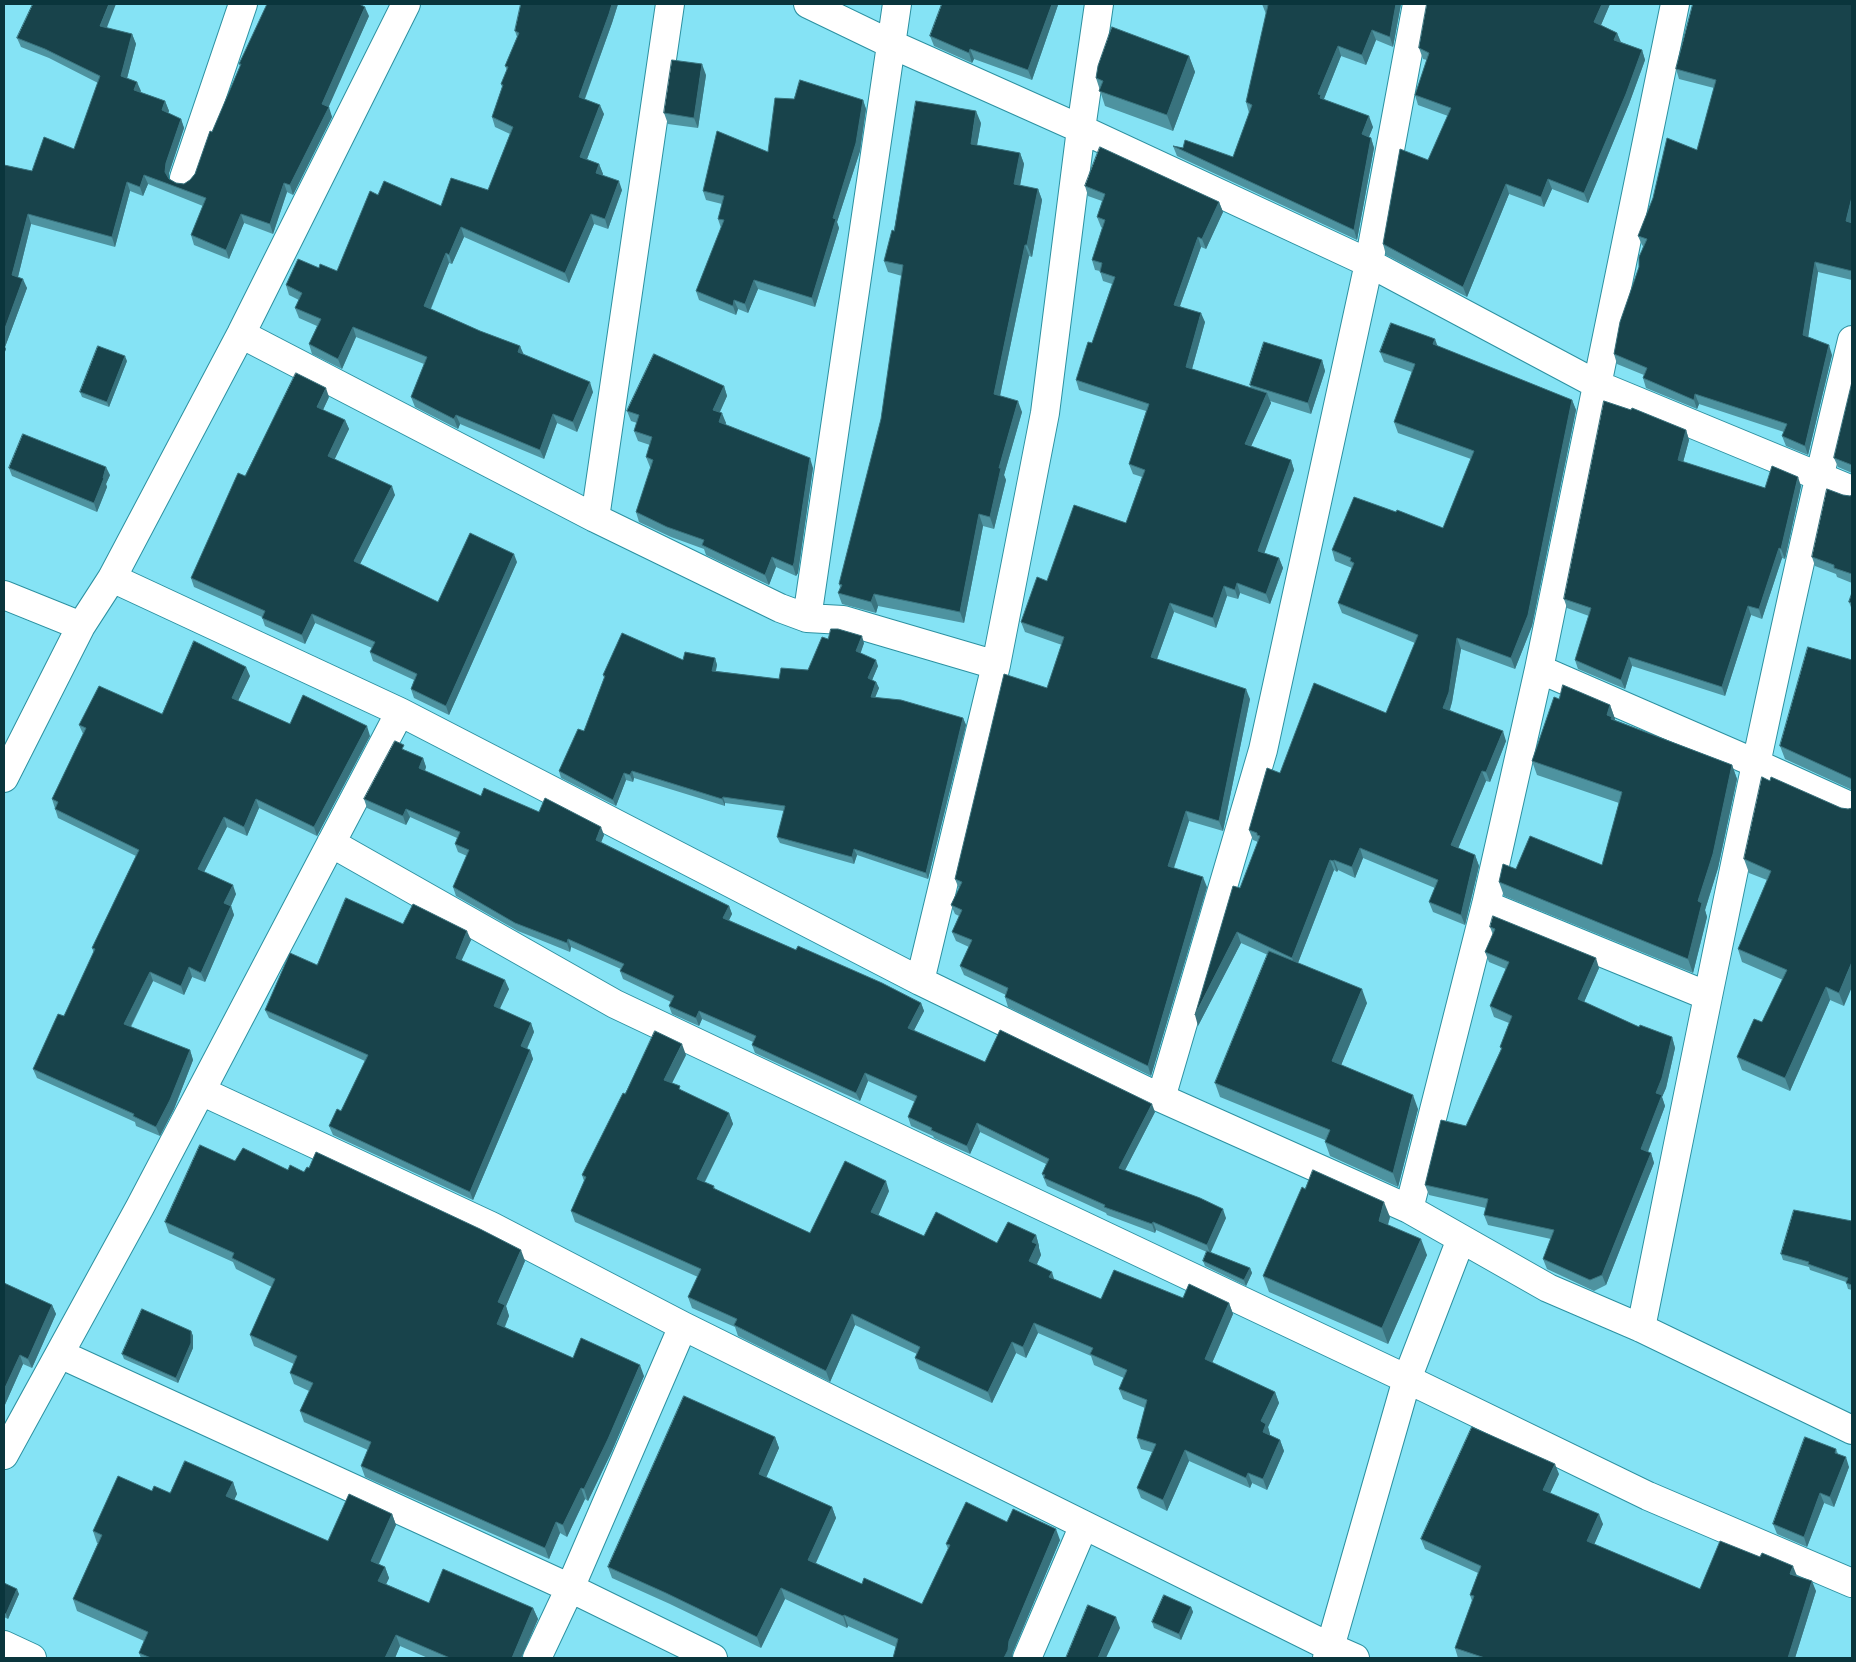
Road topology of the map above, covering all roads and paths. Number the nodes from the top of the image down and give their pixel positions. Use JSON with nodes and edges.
{"nodes":[{"id":1,"x":243,"y":4,"type":"edge"},
{"id":2,"x":406,"y":4,"type":"edge"},
{"id":3,"x":670,"y":4,"type":"edge"},
{"id":4,"x":808,"y":4,"type":"edge"},
{"id":5,"x":897,"y":4,"type":"edge"},
{"id":6,"x":1099,"y":4,"type":"edge"},
{"id":7,"x":1418,"y":4,"type":"edge"},
{"id":8,"x":1675,"y":4,"type":"edge"},
{"id":9,"x":891,"y":44,"type":"junction"},
{"id":10,"x":1081,"y":129,"type":"junction"},
{"id":11,"x":184,"y":178,"type":"dead end"},
{"id":12,"x":1369,"y":263,"type":"junction"},
{"id":13,"x":241,"y":334,"type":"junction"},
{"id":14,"x":1852,"y":340,"type":"edge"},
{"id":15,"x":1598,"y":385,"type":"junction"},
{"id":16,"x":1819,"y":475,"type":"junction"},
{"id":17,"x":1852,"y":490,"type":"edge"},
{"id":18,"x":596,"y":518,"type":"junction"},
{"id":19,"x":112,"y":578,"type":"junction"},
{"id":20,"x":4,"y":595,"type":"edge"},
{"id":21,"x":807,"y":618,"type":"junction"},
{"id":22,"x":81,"y":626,"type":"junction"},
{"id":23,"x":996,"y":665,"type":"junction"},
{"id":24,"x":1539,"y":669,"type":"junction"},
{"id":25,"x":400,"y":712,"type":"junction"},
{"id":26,"x":1755,"y":763,"type":"junction"},
{"id":27,"x":4,"y":778,"type":"edge"},
{"id":28,"x":1852,"y":807,"type":"edge"},
{"id":29,"x":331,"y":843,"type":"junction"},
{"id":30,"x":1486,"y":905,"type":"junction"},
{"id":31,"x":920,"y":980,"type":"junction"},
{"id":32,"x":1708,"y":996,"type":"junction"},
{"id":33,"x":201,"y":1091,"type":"junction"},
{"id":34,"x":1162,"y":1098,"type":"junction"},
{"id":35,"x":1409,"y":1209,"type":"junction"},
{"id":36,"x":1460,"y":1239,"type":"junction"},
{"id":37,"x":683,"y":1326,"type":"junction"},
{"id":38,"x":1641,"y":1328,"type":"junction"},
{"id":39,"x":60,"y":1354,"type":"junction"},
{"id":40,"x":1407,"y":1379,"type":"junction"},
{"id":41,"x":1852,"y":1430,"type":"edge"},
{"id":42,"x":4,"y":1455,"type":"edge"},
{"id":43,"x":1084,"y":1525,"type":"junction"},
{"id":44,"x":1852,"y":1583,"type":"edge"},
{"id":45,"x":570,"y":1588,"type":"junction"},
{"id":46,"x":4,"y":1645,"type":"edge"},
{"id":47,"x":1328,"y":1653,"type":"edge"},
{"id":48,"x":32,"y":1658,"type":"edge"},
{"id":49,"x":537,"y":1658,"type":"edge"},
{"id":50,"x":713,"y":1658,"type":"edge"},
{"id":51,"x":1027,"y":1658,"type":"edge"},
{"id":52,"x":1355,"y":1658,"type":"edge"}],
"edges":[{"from":1,"to":11,"type":"street"},
{"from":2,"to":13,"type":"street"},
{"from":3,"to":18,"type":"street"},
{"from":4,"to":9,"type":"street"},
{"from":5,"to":9,"type":"street"},
{"from":6,"to":10,"type":"street"},
{"from":7,"to":12,"type":"street"},
{"from":8,"to":15,"type":"street"},
{"from":9,"to":10,"type":"street"},
{"from":9,"to":21,"type":"street"},
{"from":10,"to":12,"type":"street"},
{"from":10,"to":23,"type":"street"},
{"from":12,"to":15,"type":"street"},
{"from":12,"to":34,"type":"street"},
{"from":13,"to":18,"type":"street"},
{"from":13,"to":19,"type":"street"},
{"from":14,"to":16,"type":"street"},
{"from":15,"to":16,"type":"street"},
{"from":15,"to":24,"type":"street"},
{"from":16,"to":17,"type":"street"},
{"from":16,"to":26,"type":"street"},
{"from":18,"to":21,"type":"street"},
{"from":19,"to":22,"type":"street"},
{"from":19,"to":25,"type":"street"},
{"from":20,"to":22,"type":"street"},
{"from":21,"to":23,"type":"street"},
{"from":22,"to":27,"type":"street"},
{"from":23,"to":31,"type":"street"},
{"from":24,"to":26,"type":"street"},
{"from":24,"to":30,"type":"street"},
{"from":25,"to":29,"type":"street"},
{"from":25,"to":31,"type":"street"},
{"from":26,"to":28,"type":"street"},
{"from":26,"to":32,"type":"street"},
{"from":29,"to":33,"type":"street"},
{"from":29,"to":40,"type":"street"},
{"from":30,"to":32,"type":"street"},
{"from":30,"to":35,"type":"street"},
{"from":31,"to":34,"type":"street"},
{"from":32,"to":38,"type":"street"},
{"from":33,"to":37,"type":"street"},
{"from":33,"to":39,"type":"street"},
{"from":34,"to":35,"type":"street"},
{"from":35,"to":36,"type":"street"},
{"from":36,"to":38,"type":"street"},
{"from":36,"to":40,"type":"street"},
{"from":37,"to":43,"type":"street"},
{"from":37,"to":45,"type":"street"},
{"from":38,"to":41,"type":"street"},
{"from":39,"to":42,"type":"street"},
{"from":39,"to":45,"type":"street"},
{"from":40,"to":44,"type":"street"},
{"from":40,"to":47,"type":"street"},
{"from":43,"to":47,"type":"street"},
{"from":43,"to":51,"type":"street"},
{"from":45,"to":49,"type":"street"},
{"from":45,"to":50,"type":"street"},
{"from":46,"to":48,"type":"street"},
{"from":47,"to":52,"type":"street"}]}
